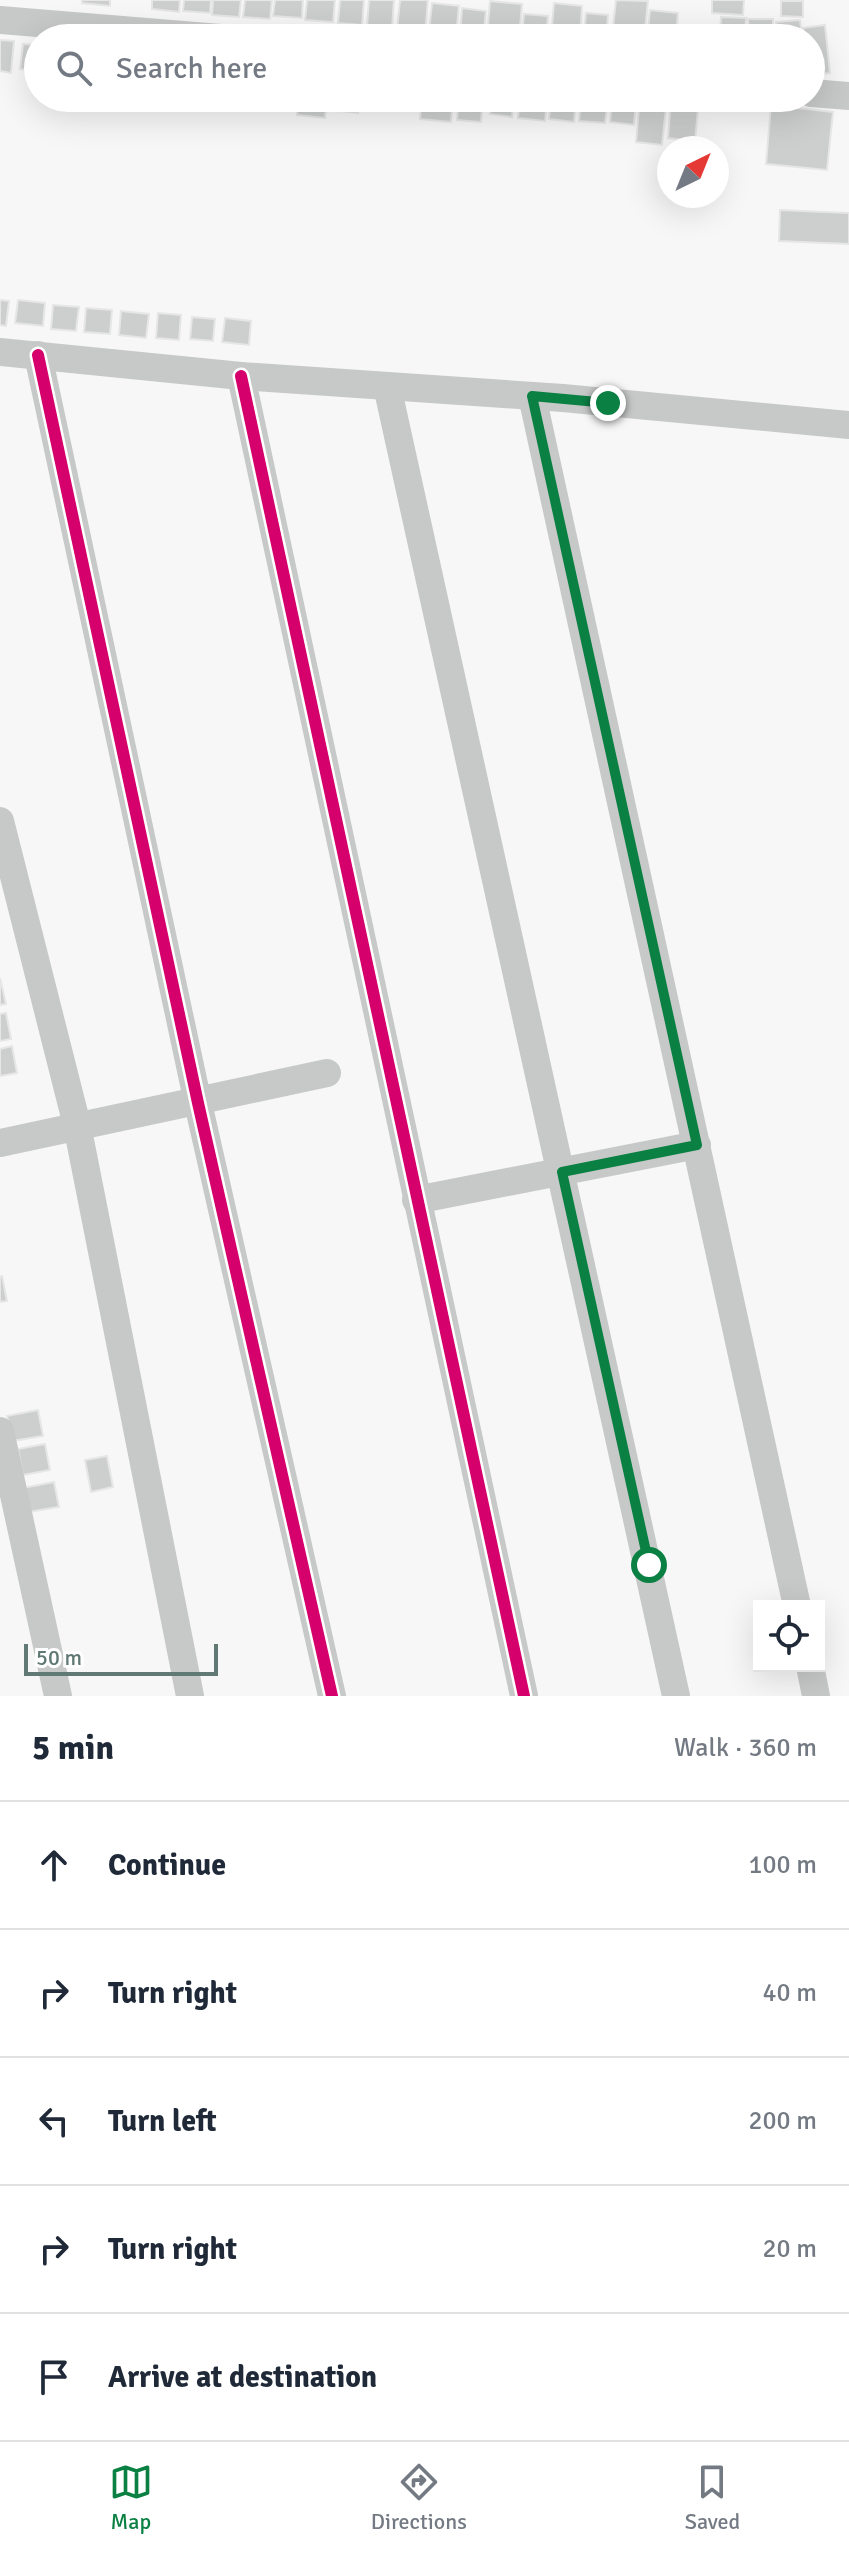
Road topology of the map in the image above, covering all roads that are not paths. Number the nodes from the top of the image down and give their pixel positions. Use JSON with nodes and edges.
{"nodes":[{"id":1,"x":0,"y":20,"type":"edge"},
{"id":2,"x":49,"y":24,"type":"edge"},
{"id":3,"x":825,"y":94,"type":"edge"},
{"id":4,"x":849,"y":96,"type":"edge"},
{"id":5,"x":0,"y":352,"type":"edge"},
{"id":6,"x":38,"y":355,"type":"junction"},
{"id":7,"x":241,"y":376,"type":"junction"},
{"id":8,"x":387,"y":386,"type":"junction"},
{"id":9,"x":532,"y":396,"type":"junction"},
{"id":10,"x":849,"y":425,"type":"edge"},
{"id":11,"x":0,"y":821,"type":"edge"},
{"id":12,"x":327,"y":1073,"type":"dead end"},
{"id":13,"x":198,"y":1103,"type":"junction"},
{"id":14,"x":77,"y":1125,"type":"junction"},
{"id":15,"x":0,"y":1143,"type":"edge"},
{"id":16,"x":697,"y":1145,"type":"junction"},
{"id":17,"x":562,"y":1172,"type":"junction"},
{"id":18,"x":416,"y":1200,"type":"junction"},
{"id":19,"x":0,"y":1431,"type":"edge"},
{"id":20,"x":796,"y":1600,"type":"edge"},
{"id":21,"x":811,"y":1672,"type":"edge"},
{"id":22,"x":58,"y":1696,"type":"edge"},
{"id":23,"x":190,"y":1696,"type":"edge"},
{"id":24,"x":332,"y":1696,"type":"edge"},
{"id":25,"x":524,"y":1696,"type":"edge"},
{"id":26,"x":676,"y":1696,"type":"edge"},
{"id":27,"x":816,"y":1696,"type":"edge"}],
"edges":[{"from":1,"to":2,"type":"street"},
{"from":3,"to":4,"type":"street"},
{"from":5,"to":6,"type":"street"},
{"from":6,"to":7,"type":"street"},
{"from":6,"to":13,"type":"street"},
{"from":7,"to":8,"type":"street"},
{"from":7,"to":18,"type":"street"},
{"from":8,"to":9,"type":"street"},
{"from":8,"to":17,"type":"street"},
{"from":9,"to":10,"type":"street"},
{"from":9,"to":16,"type":"street"},
{"from":11,"to":14,"type":"street"},
{"from":12,"to":13,"type":"street"},
{"from":13,"to":14,"type":"street"},
{"from":13,"to":24,"type":"street"},
{"from":14,"to":15,"type":"street"},
{"from":14,"to":23,"type":"street"},
{"from":16,"to":17,"type":"street"},
{"from":16,"to":20,"type":"street"},
{"from":17,"to":18,"type":"street"},
{"from":17,"to":26,"type":"street"},
{"from":18,"to":25,"type":"street"},
{"from":19,"to":22,"type":"street"},
{"from":21,"to":27,"type":"street"}]}
